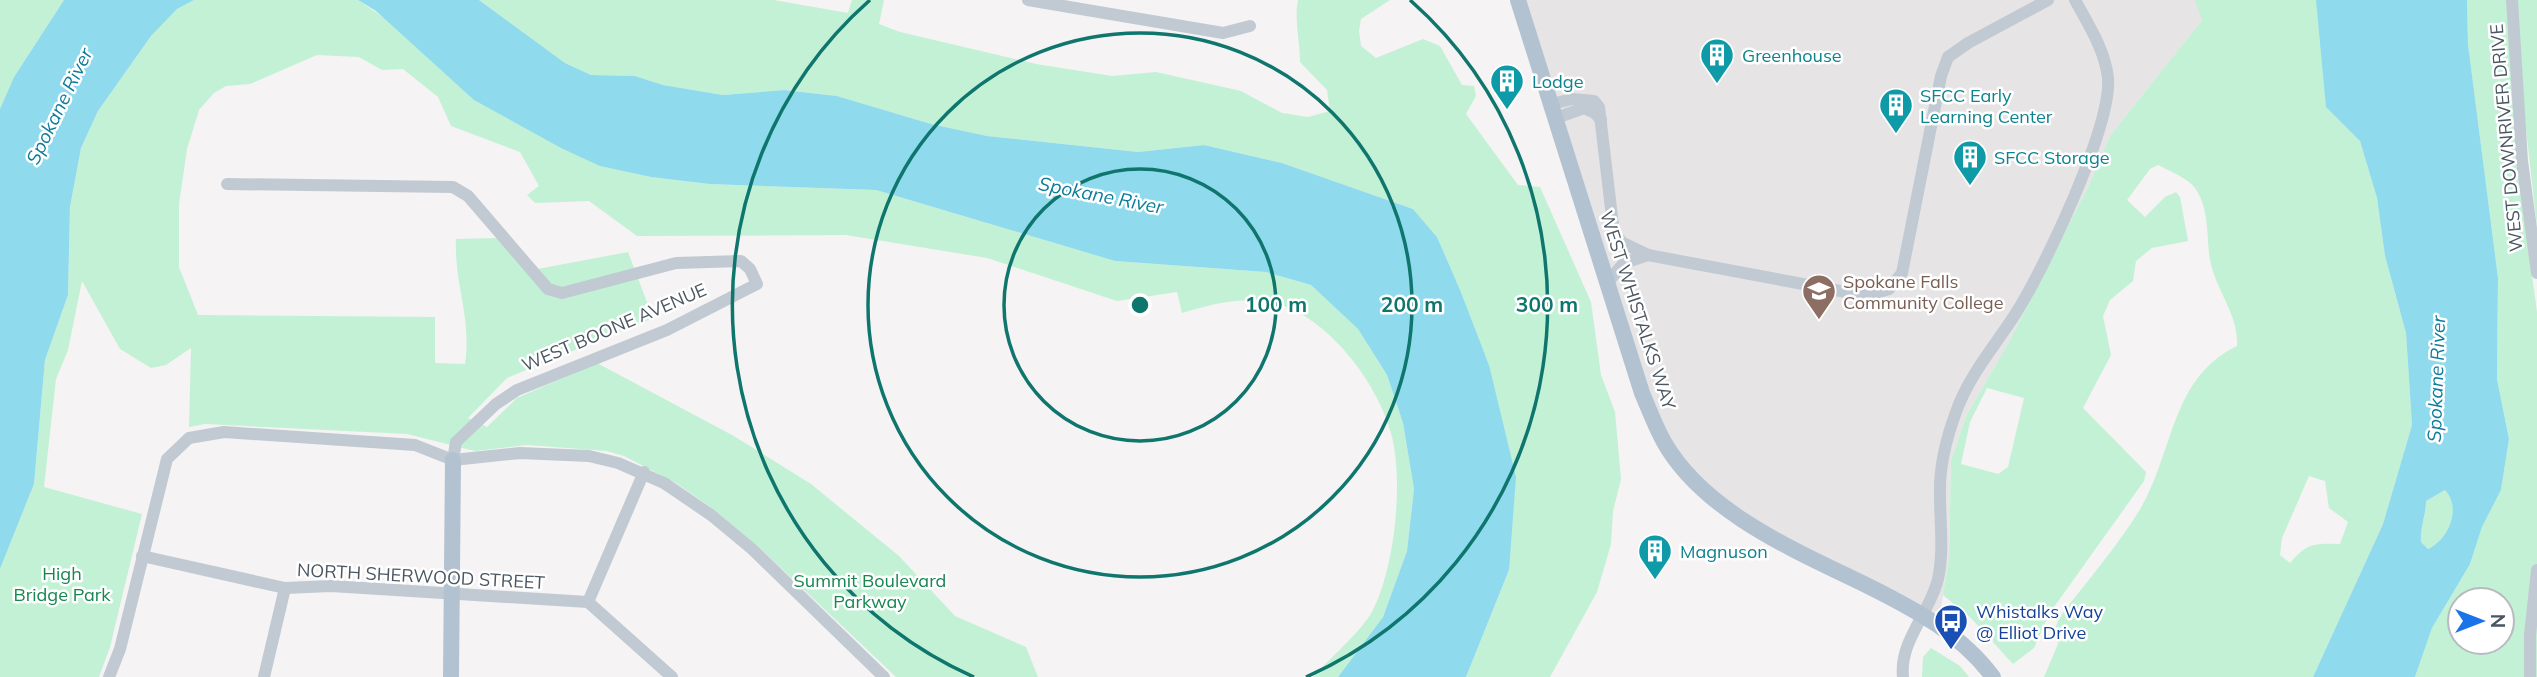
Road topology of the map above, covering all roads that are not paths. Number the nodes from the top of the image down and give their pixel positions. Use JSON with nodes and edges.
{"nodes":[{"id":1,"x":1028,"y":0,"type":"edge"},
{"id":2,"x":1518,"y":0,"type":"edge"},
{"id":3,"x":2048,"y":0,"type":"edge"},
{"id":4,"x":2075,"y":0,"type":"edge"},
{"id":5,"x":2512,"y":0,"type":"edge"},
{"id":6,"x":1250,"y":26,"type":"dead end"},
{"id":7,"x":1554,"y":111,"type":"junction"},
{"id":8,"x":226,"y":184,"type":"dead end"},
{"id":9,"x":1648,"y":255,"type":"junction"},
{"id":10,"x":2537,"y":272,"type":"edge"},
{"id":11,"x":1607,"y":283,"type":"junction"},
{"id":12,"x":453,"y":460,"type":"junction"},
{"id":13,"x":643,"y":472,"type":"junction"},
{"id":14,"x":142,"y":556,"type":"junction"},
{"id":15,"x":2537,"y":570,"type":"edge"},
{"id":16,"x":285,"y":588,"type":"junction"},
{"id":17,"x":452,"y":593,"type":"junction"},
{"id":18,"x":588,"y":602,"type":"junction"},
{"id":19,"x":1924,"y":616,"type":"junction"},
{"id":20,"x":109,"y":677,"type":"edge"},
{"id":21,"x":264,"y":677,"type":"edge"},
{"id":22,"x":451,"y":677,"type":"edge"},
{"id":23,"x":672,"y":677,"type":"edge"},
{"id":24,"x":884,"y":677,"type":"edge"},
{"id":25,"x":1903,"y":677,"type":"edge"},
{"id":26,"x":1993,"y":677,"type":"edge"},
{"id":27,"x":2530,"y":677,"type":"edge"}],
"edges":[{"from":1,"to":6,"type":"street"},
{"from":2,"to":7,"type":"main road","name":"WEST WHISTALKS WAY"},
{"from":3,"to":9,"type":"street"},
{"from":4,"to":19,"type":"street"},
{"from":5,"to":10,"type":"street","name":"WEST DOWNRIVER DRIVE"},
{"from":7,"to":9,"type":"street"},
{"from":7,"to":11,"type":"main road","name":"WEST WHISTALKS WAY"},
{"from":8,"to":12,"type":"street","name":"WEST BOONE AVENUE"},
{"from":9,"to":11,"type":"street"},
{"from":11,"to":19,"type":"main road","name":"WEST WHISTALKS WAY"},
{"from":12,"to":13,"type":"street"},
{"from":12,"to":14,"type":"street"},
{"from":12,"to":17,"type":"main road","name":"WEST BOONE AVENUE"},
{"from":13,"to":18,"type":"street"},
{"from":13,"to":24,"type":"street"},
{"from":14,"to":16,"type":"street","name":"NORTH SHERWOOD STREET"},
{"from":14,"to":20,"type":"street"},
{"from":15,"to":27,"type":"street"},
{"from":16,"to":17,"type":"street","name":"NORTH SHERWOOD STREET"},
{"from":16,"to":21,"type":"street"},
{"from":17,"to":18,"type":"street","name":"NORTH SHERWOOD STREET"},
{"from":17,"to":22,"type":"main road","name":"WEST BOONE AVENUE"},
{"from":18,"to":23,"type":"street"},
{"from":19,"to":25,"type":"street"},
{"from":19,"to":26,"type":"main road","name":"WEST WHISTALKS WAY"}]}
